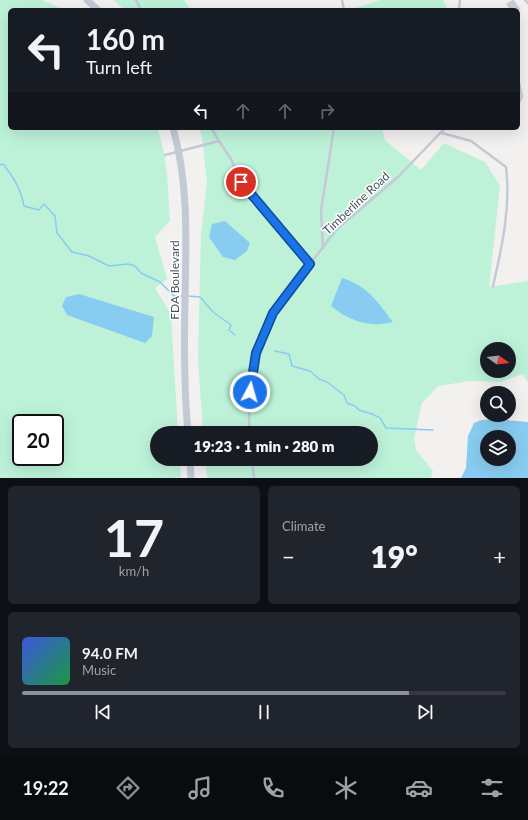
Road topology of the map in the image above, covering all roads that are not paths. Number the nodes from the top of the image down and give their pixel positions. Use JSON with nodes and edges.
{"nodes":[{"id":1,"x":87,"y":0,"type":"edge"},
{"id":2,"x":525,"y":0,"type":"edge"},
{"id":3,"x":528,"y":3,"type":"edge"},
{"id":4,"x":96,"y":8,"type":"edge"},
{"id":5,"x":520,"y":88,"type":"edge"},
{"id":6,"x":520,"y":100,"type":"edge"},
{"id":7,"x":174,"y":130,"type":"edge"},
{"id":8,"x":212,"y":130,"type":"edge"},
{"id":9,"x":334,"y":130,"type":"edge"},
{"id":10,"x":444,"y":130,"type":"edge"},
{"id":11,"x":442,"y":133,"type":"junction"},
{"id":12,"x":219,"y":141,"type":"junction"},
{"id":13,"x":179,"y":152,"type":"junction"},
{"id":14,"x":165,"y":155,"type":"dead end"},
{"id":15,"x":323,"y":248,"type":"junction"},
{"id":16,"x":310,"y":264,"type":"junction"},
{"id":17,"x":493,"y":286,"type":"dead end"},
{"id":18,"x":188,"y":426,"type":"edge"},
{"id":19,"x":250,"y":426,"type":"edge"},
{"id":20,"x":190,"y":466,"type":"edge"},
{"id":21,"x":253,"y":466,"type":"edge"},
{"id":22,"x":191,"y":478,"type":"edge"},
{"id":23,"x":254,"y":478,"type":"edge"}],
"edges":[{"from":1,"to":4,"type":"street"},
{"from":2,"to":3,"type":"lane"},
{"from":5,"to":6,"type":"lane"},
{"from":7,"to":13,"type":"street","name":"FDA Boulevard"},
{"from":8,"to":12,"type":"lane"},
{"from":9,"to":15,"type":"lane"},
{"from":10,"to":11,"type":"lane","name":"Timberline Road"},
{"from":11,"to":15,"type":"lane","name":"Timberline Road"},
{"from":11,"to":17,"type":"lane"},
{"from":12,"to":13,"type":"lane"},
{"from":12,"to":16,"type":"lane"},
{"from":13,"to":14,"type":"lane"},
{"from":13,"to":18,"type":"street","name":"FDA Boulevard"},
{"from":15,"to":16,"type":"lane","name":"Timberline Road"},
{"from":16,"to":19,"type":"lane","name":"Timberline Road"},
{"from":20,"to":22,"type":"street"},
{"from":21,"to":23,"type":"lane"}]}
